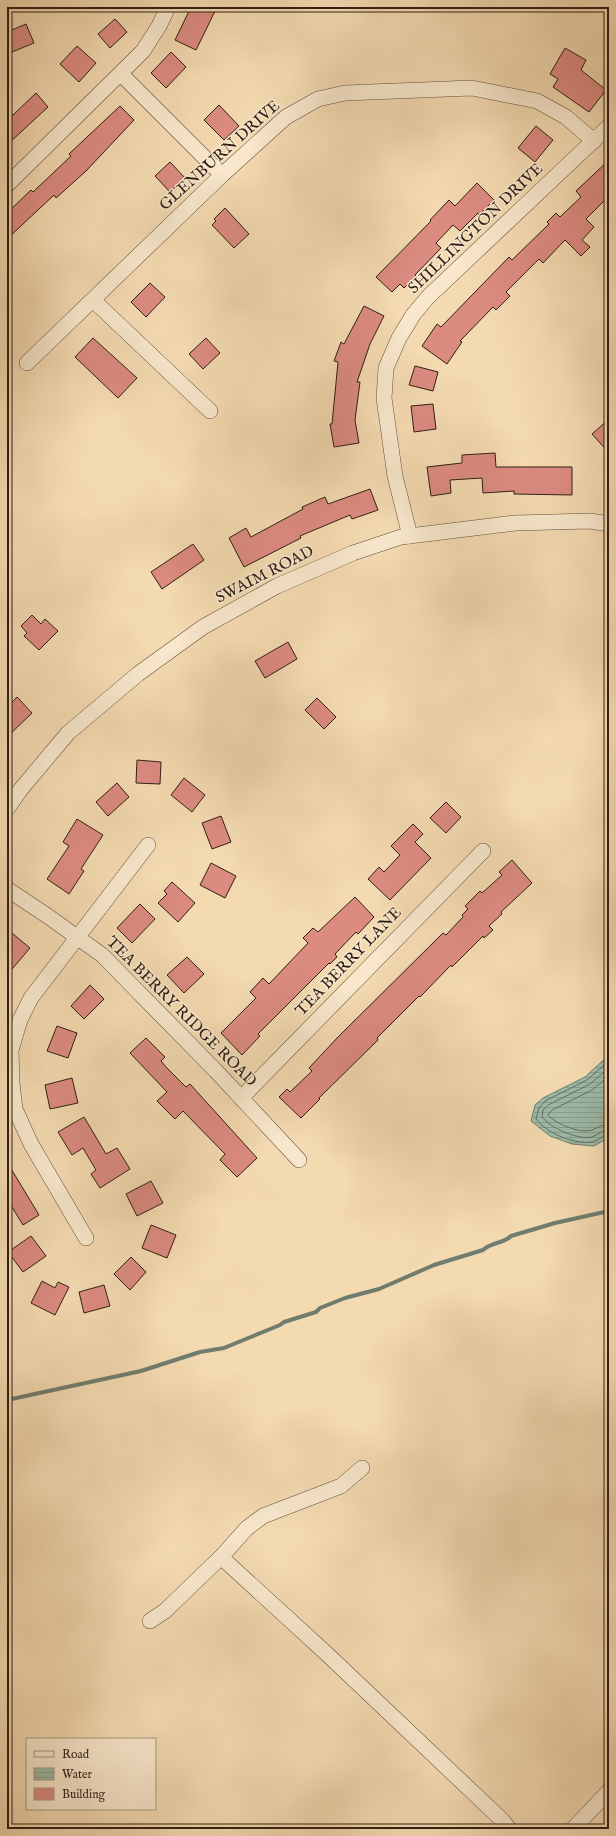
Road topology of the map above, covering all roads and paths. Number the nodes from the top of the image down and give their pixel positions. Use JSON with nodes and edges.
{"nodes":[{"id":1,"x":168,"y":7,"type":"edge"},
{"id":2,"x":120,"y":74,"type":"junction"},
{"id":3,"x":609,"y":126,"type":"edge"},
{"id":4,"x":594,"y":141,"type":"junction"},
{"id":5,"x":222,"y":175,"type":"junction"},
{"id":6,"x":9,"y":180,"type":"edge"},
{"id":7,"x":93,"y":300,"type":"junction"},
{"id":8,"x":27,"y":363,"type":"dead end"},
{"id":9,"x":210,"y":411,"type":"dead end"},
{"id":10,"x":609,"y":524,"type":"edge"},
{"id":11,"x":410,"y":536,"type":"junction"},
{"id":12,"x":7,"y":809,"type":"edge"},
{"id":13,"x":148,"y":845,"type":"dead end"},
{"id":14,"x":484,"y":851,"type":"dead end"},
{"id":15,"x":7,"y":889,"type":"edge"},
{"id":16,"x":77,"y":937,"type":"junction"},
{"id":17,"x":241,"y":1098,"type":"junction"},
{"id":18,"x":299,"y":1160,"type":"dead end"},
{"id":19,"x":86,"y":1238,"type":"dead end"},
{"id":20,"x":362,"y":1468,"type":"dead end"},
{"id":21,"x":221,"y":1557,"type":"junction"},
{"id":22,"x":150,"y":1621,"type":"dead end"},
{"id":23,"x":609,"y":1791,"type":"edge"},
{"id":24,"x":509,"y":1829,"type":"edge"},
{"id":25,"x":573,"y":1829,"type":"edge"}],
"edges":[{"from":1,"to":2,"type":"street"},
{"from":2,"to":5,"type":"street"},
{"from":2,"to":6,"type":"street"},
{"from":3,"to":4,"type":"street","name":"SHILLINGTON DRIVE"},
{"from":4,"to":5,"type":"street","name":"GLENBURN DRIVE"},
{"from":4,"to":11,"type":"street","name":"SHILLINGTON DRIVE"},
{"from":5,"to":7,"type":"street","name":"GLENBURN DRIVE"},
{"from":7,"to":8,"type":"street","name":"GLENBURN DRIVE"},
{"from":7,"to":9,"type":"street"},
{"from":10,"to":11,"type":"street","name":"SWAIM ROAD"},
{"from":11,"to":12,"type":"street","name":"SWAIM ROAD"},
{"from":13,"to":16,"type":"street"},
{"from":14,"to":17,"type":"street","name":"TEA BERRY LANE"},
{"from":15,"to":16,"type":"street","name":"TEA BERRY RIDGE ROAD"},
{"from":16,"to":17,"type":"street","name":"TEA BERRY RIDGE ROAD"},
{"from":16,"to":19,"type":"street"},
{"from":17,"to":18,"type":"street","name":"TEA BERRY RIDGE ROAD"},
{"from":20,"to":21,"type":"street"},
{"from":21,"to":22,"type":"street"},
{"from":21,"to":24,"type":"street"},
{"from":23,"to":25,"type":"street"}]}
